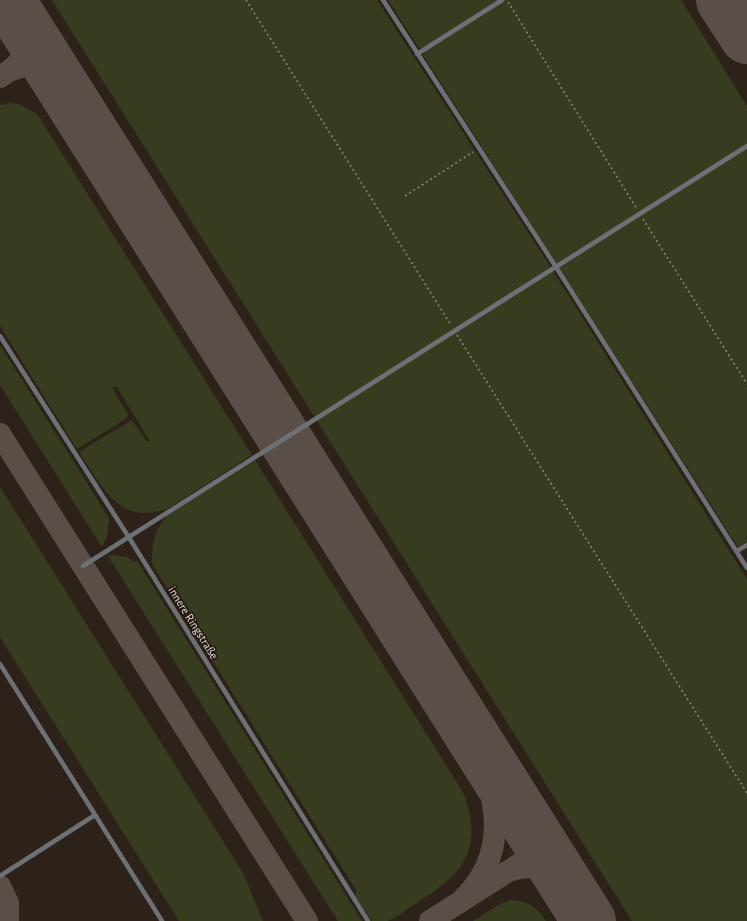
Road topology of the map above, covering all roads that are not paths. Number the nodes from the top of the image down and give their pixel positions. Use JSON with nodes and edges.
{"nodes":[{"id":1,"x":382,"y":0,"type":"edge"},
{"id":2,"x":502,"y":0,"type":"edge"},
{"id":3,"x":417,"y":54,"type":"junction"},
{"id":4,"x":747,"y":146,"type":"edge"},
{"id":5,"x":556,"y":267,"type":"junction"},
{"id":6,"x":0,"y":336,"type":"edge"},
{"id":7,"x":128,"y":536,"type":"junction"},
{"id":8,"x":747,"y":545,"type":"edge"},
{"id":9,"x":737,"y":551,"type":"junction"},
{"id":10,"x":83,"y":566,"type":"dead end"},
{"id":11,"x":747,"y":568,"type":"edge"},
{"id":12,"x":0,"y":664,"type":"edge"},
{"id":13,"x":95,"y":815,"type":"junction"},
{"id":14,"x":0,"y":876,"type":"edge"},
{"id":15,"x":162,"y":921,"type":"edge"},
{"id":16,"x":368,"y":921,"type":"edge"}],
"edges":[{"from":1,"to":3,"type":"lane"},
{"from":2,"to":3,"type":"lane"},
{"from":3,"to":5,"type":"lane"},
{"from":4,"to":5,"type":"lane"},
{"from":5,"to":7,"type":"lane"},
{"from":5,"to":9,"type":"lane"},
{"from":6,"to":7,"type":"lane","name":"innere Ringstraße"},
{"from":7,"to":10,"type":"lane"},
{"from":7,"to":16,"type":"lane","name":"innere Ringstraße"},
{"from":8,"to":9,"type":"lane"},
{"from":9,"to":11,"type":"lane"},
{"from":12,"to":13,"type":"lane"},
{"from":13,"to":14,"type":"lane"},
{"from":13,"to":15,"type":"lane"}]}
